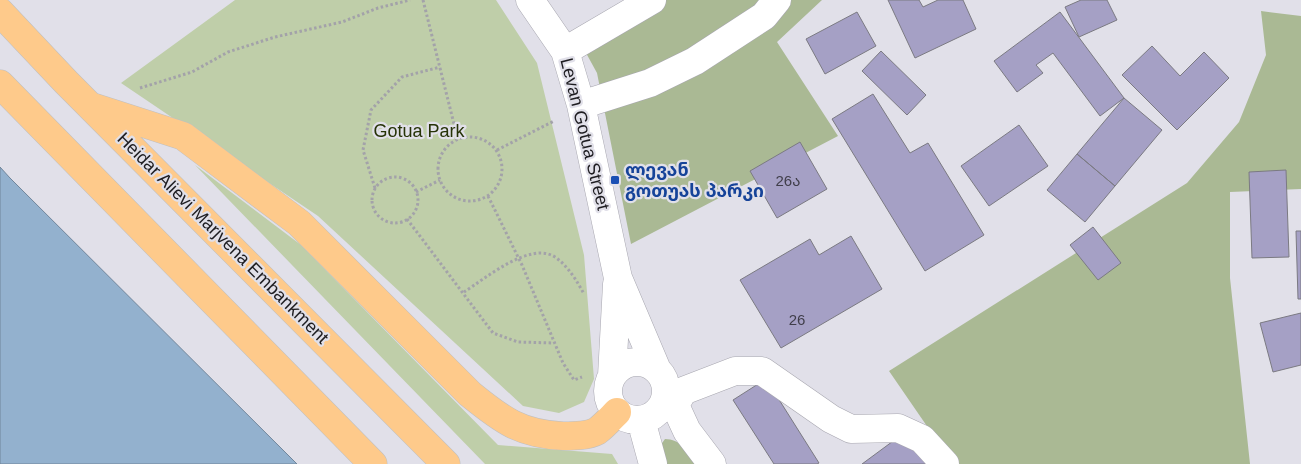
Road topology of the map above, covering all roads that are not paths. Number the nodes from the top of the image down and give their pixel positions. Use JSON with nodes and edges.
{"nodes":[{"id":1,"x":530,"y":0,"type":"edge"},
{"id":2,"x":652,"y":0,"type":"edge"},
{"id":3,"x":777,"y":0,"type":"edge"},
{"id":4,"x":0,"y":12,"type":"edge"},
{"id":5,"x":564,"y":51,"type":"junction"},
{"id":6,"x":0,"y":84,"type":"edge"},
{"id":7,"x":582,"y":104,"type":"junction"},
{"id":8,"x":93,"y":107,"type":"junction"},
{"id":9,"x":618,"y":278,"type":"junction"},
{"id":10,"x":600,"y":375,"type":"junction"},
{"id":11,"x":666,"y":389,"type":"junction"},
{"id":12,"x":629,"y":416,"type":"junction"},
{"id":13,"x":374,"y":464,"type":"edge"},
{"id":14,"x":446,"y":464,"type":"edge"},
{"id":15,"x":653,"y":464,"type":"edge"},
{"id":16,"x":712,"y":464,"type":"edge"},
{"id":17,"x":945,"y":464,"type":"edge"}],
"edges":[{"from":1,"to":5,"type":"street","name":"Levan Gotua Street"},
{"from":2,"to":5,"type":"street"},
{"from":3,"to":7,"type":"street"},
{"from":4,"to":8,"type":"highway","name":"Heidar Alievi Marjvena Embankment"},
{"from":5,"to":7,"type":"street","name":"Levan Gotua Street"},
{"from":6,"to":13,"type":"highway"},
{"from":7,"to":9,"type":"street","name":"Levan Gotua Street"},
{"from":8,"to":12,"type":"highway"},
{"from":8,"to":14,"type":"highway","name":"Heidar Alievi Marjvena Embankment"},
{"from":9,"to":10,"type":"street","name":"Levan Gotua Street"},
{"from":9,"to":11,"type":"street","name":"Levan Gotua Street"},
{"from":10,"to":11,"type":"street"},
{"from":10,"to":12,"type":"street"},
{"from":11,"to":12,"type":"street"},
{"from":11,"to":16,"type":"street","name":"Levan Gotua Street"},
{"from":11,"to":17,"type":"street"},
{"from":12,"to":15,"type":"street"}]}
